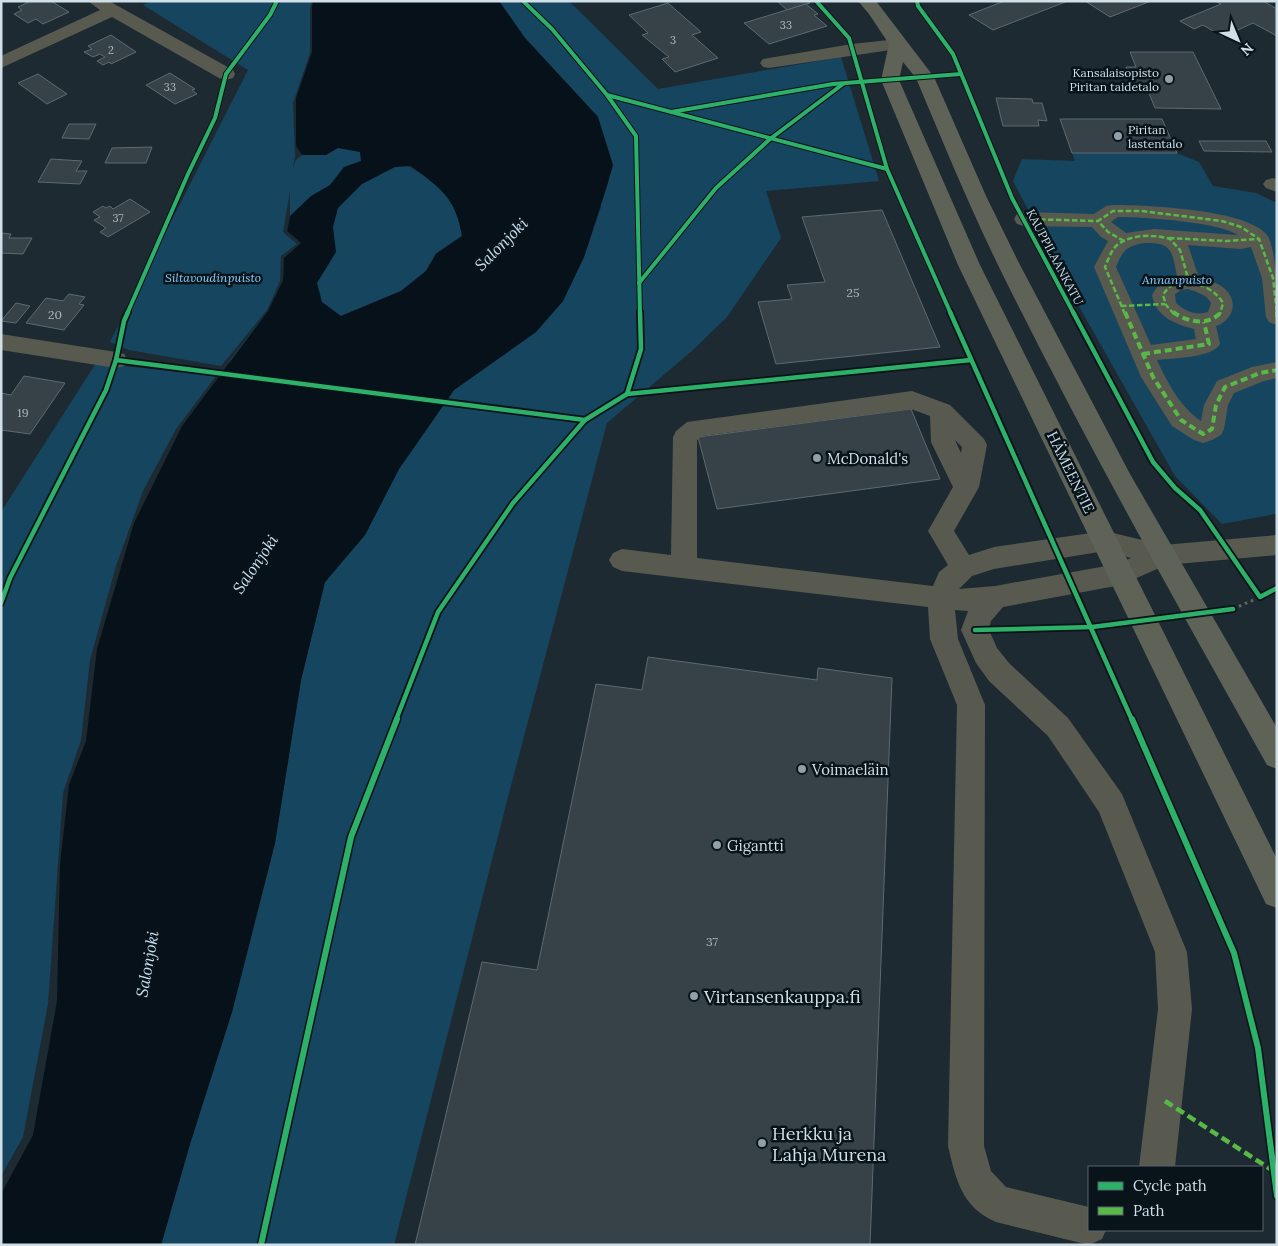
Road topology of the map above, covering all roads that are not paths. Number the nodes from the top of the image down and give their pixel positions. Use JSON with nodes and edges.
{"nodes":[{"id":1,"x":96,"y":1,"type":"edge"},
{"id":2,"x":866,"y":1,"type":"edge"},
{"id":3,"x":112,"y":11,"type":"junction"},
{"id":4,"x":898,"y":44,"type":"junction"},
{"id":5,"x":1,"y":63,"type":"edge"},
{"id":6,"x":769,"y":63,"type":"dead end"},
{"id":7,"x":226,"y":74,"type":"dead end"},
{"id":8,"x":1024,"y":219,"type":"dead end"},
{"id":9,"x":1098,"y":221,"type":"junction"},
{"id":10,"x":1169,"y":238,"type":"junction"},
{"id":11,"x":1260,"y":239,"type":"junction"},
{"id":12,"x":1124,"y":241,"type":"junction"},
{"id":13,"x":1189,"y":282,"type":"junction"},
{"id":14,"x":1165,"y":304,"type":"junction"},
{"id":15,"x":1121,"y":306,"type":"junction"},
{"id":16,"x":1277,"y":316,"type":"edge"},
{"id":17,"x":1204,"y":322,"type":"junction"},
{"id":18,"x":1,"y":342,"type":"edge"},
{"id":19,"x":1143,"y":354,"type":"junction"},
{"id":20,"x":116,"y":360,"type":"dead end"},
{"id":21,"x":1277,"y":370,"type":"edge"},
{"id":22,"x":1105,"y":541,"type":"junction"},
{"id":23,"x":1277,"y":545,"type":"edge"},
{"id":24,"x":1163,"y":555,"type":"junction"},
{"id":25,"x":622,"y":560,"type":"dead end"},
{"id":26,"x":684,"y":568,"type":"junction"},
{"id":27,"x":963,"y":568,"type":"junction"},
{"id":28,"x":1121,"y":574,"type":"junction"},
{"id":29,"x":995,"y":597,"type":"junction"},
{"id":30,"x":942,"y":598,"type":"junction"},
{"id":31,"x":1277,"y":756,"type":"edge"},
{"id":32,"x":1277,"y":893,"type":"edge"},
{"id":33,"x":1157,"y":1166,"type":"edge"},
{"id":34,"x":1088,"y":1226,"type":"edge"}],
"edges":[{"from":1,"to":3,"type":"street"},
{"from":2,"to":4,"type":"main road"},
{"from":3,"to":5,"type":"street"},
{"from":3,"to":7,"type":"street"},
{"from":4,"to":6,"type":"street"},
{"from":4,"to":22,"type":"main road","name":"HÄMEENTIE"},
{"from":4,"to":24,"type":"main road"},
{"from":8,"to":9,"type":"street"},
{"from":9,"to":11,"type":"street"},
{"from":9,"to":12,"type":"street"},
{"from":10,"to":11,"type":"street"},
{"from":10,"to":12,"type":"street"},
{"from":10,"to":13,"type":"street"},
{"from":11,"to":16,"type":"street"},
{"from":12,"to":15,"type":"street"},
{"from":13,"to":14,"type":"street"},
{"from":13,"to":17,"type":"street"},
{"from":14,"to":15,"type":"street"},
{"from":14,"to":17,"type":"street"},
{"from":15,"to":19,"type":"street"},
{"from":17,"to":19,"type":"street"},
{"from":18,"to":20,"type":"street"},
{"from":19,"to":21,"type":"street"},
{"from":22,"to":24,"type":"street"},
{"from":22,"to":27,"type":"street"},
{"from":22,"to":28,"type":"main road","name":"HÄMEENTIE"},
{"from":23,"to":24,"type":"street"},
{"from":24,"to":28,"type":"street"},
{"from":24,"to":31,"type":"main road"},
{"from":25,"to":26,"type":"street"},
{"from":26,"to":27,"type":"street"},
{"from":26,"to":30,"type":"street"},
{"from":27,"to":30,"type":"street"},
{"from":28,"to":29,"type":"street"},
{"from":28,"to":32,"type":"main road","name":"HÄMEENTIE"},
{"from":29,"to":30,"type":"street"},
{"from":29,"to":33,"type":"street"},
{"from":30,"to":34,"type":"street"}]}
